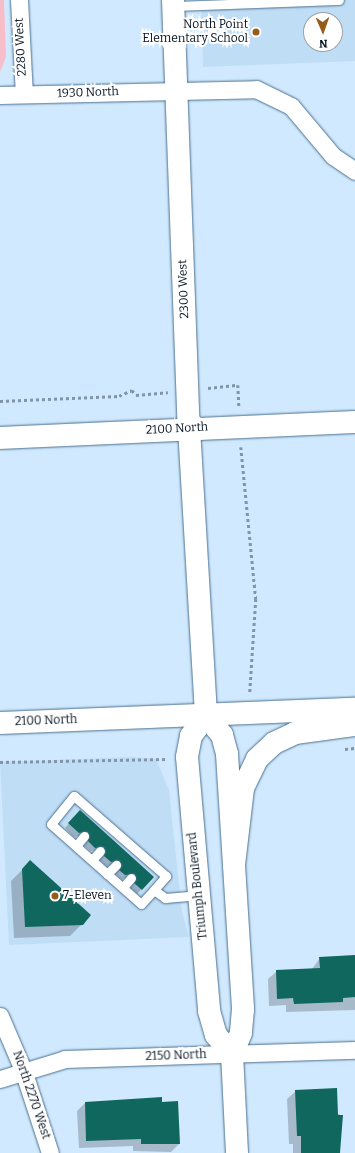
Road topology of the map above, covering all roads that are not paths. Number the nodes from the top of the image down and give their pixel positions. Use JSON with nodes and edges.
{"nodes":[{"id":1,"x":19,"y":0,"type":"edge"},
{"id":2,"x":338,"y":0,"type":"edge"},
{"id":3,"x":173,"y":3,"type":"edge"},
{"id":4,"x":176,"y":90,"type":"junction"},
{"id":5,"x":24,"y":94,"type":"junction"},
{"id":6,"x":0,"y":95,"type":"edge"},
{"id":7,"x":355,"y":171,"type":"edge"},
{"id":8,"x":355,"y":422,"type":"edge"},
{"id":9,"x":189,"y":428,"type":"junction"},
{"id":10,"x":0,"y":438,"type":"edge"},
{"id":11,"x":355,"y":709,"type":"edge"},
{"id":12,"x":206,"y":716,"type":"junction"},
{"id":13,"x":0,"y":723,"type":"edge"},
{"id":14,"x":355,"y":725,"type":"edge"},
{"id":15,"x":84,"y":836,"type":"dead end"},
{"id":16,"x":76,"y":846,"type":"junction"},
{"id":17,"x":100,"y":850,"type":"dead end"},
{"id":18,"x":92,"y":860,"type":"junction"},
{"id":19,"x":116,"y":865,"type":"dead end"},
{"id":20,"x":234,"y":865,"type":"junction"},
{"id":21,"x":107,"y":874,"type":"junction"},
{"id":22,"x":131,"y":878,"type":"dead end"},
{"id":23,"x":122,"y":888,"type":"junction"},
{"id":24,"x":154,"y":890,"type":"junction"},
{"id":25,"x":200,"y":895,"type":"junction"},
{"id":26,"x":0,"y":1016,"type":"edge"},
{"id":27,"x":355,"y":1050,"type":"edge"},
{"id":28,"x":232,"y":1054,"type":"junction"},
{"id":29,"x":24,"y":1070,"type":"junction"},
{"id":30,"x":0,"y":1080,"type":"edge"},
{"id":31,"x":50,"y":1153,"type":"edge"},
{"id":32,"x":237,"y":1153,"type":"edge"}],
"edges":[{"from":1,"to":5,"type":"street","name":"2280 West"},
{"from":2,"to":3,"type":"lane"},
{"from":3,"to":4,"type":"main road","name":"2300 West"},
{"from":4,"to":5,"type":"street","name":"1930 North"},
{"from":4,"to":7,"type":"street","name":"1930 North"},
{"from":4,"to":9,"type":"main road","name":"2300 West"},
{"from":5,"to":6,"type":"street","name":"1930 North"},
{"from":8,"to":9,"type":"main road","name":"2100 North"},
{"from":9,"to":10,"type":"main road","name":"2100 North"},
{"from":9,"to":12,"type":"main road","name":"2300 West"},
{"from":11,"to":12,"type":"main road","name":"2100 North"},
{"from":12,"to":13,"type":"main road","name":"2100 North"},
{"from":12,"to":20,"type":"main road"},
{"from":12,"to":25,"type":"main road","name":"Triumph Boulevard"},
{"from":14,"to":20,"type":"main road"},
{"from":15,"to":16,"type":"lane"},
{"from":16,"to":18,"type":"lane"},
{"from":16,"to":24,"type":"lane"},
{"from":17,"to":18,"type":"lane"},
{"from":18,"to":21,"type":"lane"},
{"from":19,"to":21,"type":"lane"},
{"from":20,"to":28,"type":"main road"},
{"from":21,"to":23,"type":"lane"},
{"from":22,"to":23,"type":"lane"},
{"from":23,"to":24,"type":"lane"},
{"from":24,"to":25,"type":"lane"},
{"from":25,"to":28,"type":"main road","name":"Triumph Boulevard"},
{"from":26,"to":29,"type":"street","name":"North 2270 West"},
{"from":27,"to":28,"type":"street","name":"2150 North"},
{"from":28,"to":29,"type":"street","name":"2150 North"},
{"from":28,"to":32,"type":"main road"},
{"from":29,"to":30,"type":"street","name":"2150 North"},
{"from":29,"to":31,"type":"street","name":"North 2270 West"}]}
